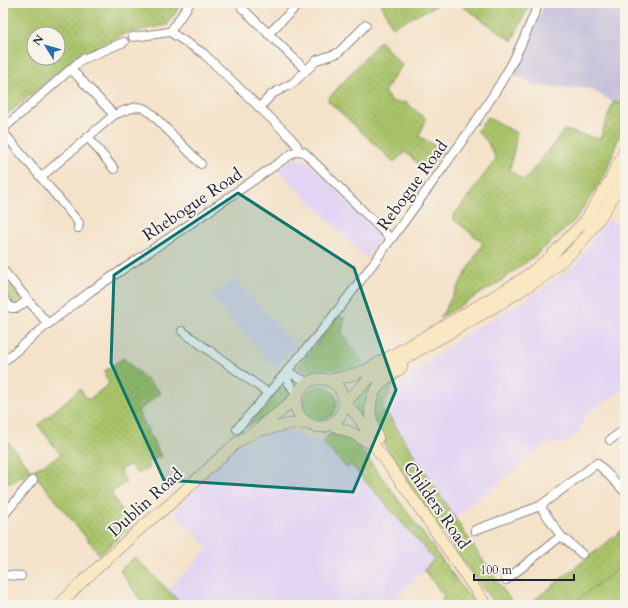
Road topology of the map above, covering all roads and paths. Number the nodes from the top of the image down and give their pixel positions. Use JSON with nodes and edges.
{"nodes":[{"id":1,"x":190,"y":3,"type":"edge"},
{"id":2,"x":300,"y":3,"type":"edge"},
{"id":3,"x":539,"y":3,"type":"edge"},
{"id":4,"x":242,"y":8,"type":"dead end"},
{"id":5,"x":366,"y":25,"type":"dead end"},
{"id":6,"x":170,"y":32,"type":"junction"},
{"id":7,"x":268,"y":34,"type":"junction"},
{"id":8,"x":133,"y":37,"type":"dead end"},
{"id":9,"x":124,"y":42,"type":"dead end"},
{"id":10,"x":70,"y":69,"type":"junction"},
{"id":11,"x":306,"y":70,"type":"junction"},
{"id":12,"x":259,"y":108,"type":"junction"},
{"id":13,"x":114,"y":115,"type":"junction"},
{"id":14,"x":3,"y":129,"type":"edge"},
{"id":15,"x":3,"y":132,"type":"edge"},
{"id":16,"x":88,"y":137,"type":"junction"},
{"id":17,"x":625,"y":147,"type":"edge"},
{"id":18,"x":299,"y":151,"type":"junction"},
{"id":19,"x":201,"y":164,"type":"dead end"},
{"id":20,"x":114,"y":168,"type":"dead end"},
{"id":21,"x":625,"y":171,"type":"edge"},
{"id":22,"x":41,"y":177,"type":"junction"},
{"id":23,"x":78,"y":228,"type":"dead end"},
{"id":24,"x":391,"y":239,"type":"junction"},
{"id":25,"x":4,"y":275,"type":"edge"},
{"id":26,"x":3,"y":298,"type":"edge"},
{"id":27,"x":28,"y":300,"type":"junction"},
{"id":28,"x":48,"y":324,"type":"junction"},
{"id":29,"x":182,"y":331,"type":"dead end"},
{"id":30,"x":406,"y":358,"type":"junction"},
{"id":31,"x":3,"y":362,"type":"edge"},
{"id":32,"x":287,"y":371,"type":"junction"},
{"id":33,"x":329,"y":380,"type":"junction"},
{"id":34,"x":308,"y":382,"type":"junction"},
{"id":35,"x":268,"y":393,"type":"junction"},
{"id":36,"x":297,"y":395,"type":"junction"},
{"id":37,"x":344,"y":403,"type":"junction"},
{"id":38,"x":307,"y":423,"type":"junction"},
{"id":39,"x":330,"y":424,"type":"junction"},
{"id":40,"x":238,"y":429,"type":"dead end"},
{"id":41,"x":625,"y":429,"type":"edge"},
{"id":42,"x":259,"y":430,"type":"junction"},
{"id":43,"x":610,"y":440,"type":"dead end"},
{"id":44,"x":376,"y":448,"type":"junction"},
{"id":45,"x":625,"y":479,"type":"edge"},
{"id":46,"x":33,"y":480,"type":"dead end"},
{"id":47,"x":618,"y":485,"type":"junction"},
{"id":48,"x":625,"y":492,"type":"edge"},
{"id":49,"x":540,"y":506,"type":"junction"},
{"id":50,"x":3,"y":516,"type":"edge"},
{"id":51,"x":475,"y":530,"type":"dead end"},
{"id":52,"x":561,"y":536,"type":"junction"},
{"id":53,"x":582,"y":554,"type":"dead end"},
{"id":54,"x":3,"y":575,"type":"edge"},
{"id":55,"x":21,"y":576,"type":"dead end"},
{"id":56,"x":506,"y":580,"type":"dead end"},
{"id":57,"x":59,"y":605,"type":"edge"},
{"id":58,"x":486,"y":605,"type":"edge"}],
"edges":[{"from":1,"to":6,"type":"street"},
{"from":2,"to":7,"type":"street"},
{"from":3,"to":24,"type":"street","name":"Rebogue Road"},
{"from":4,"to":7,"type":"street"},
{"from":5,"to":11,"type":"street"},
{"from":6,"to":8,"type":"street"},
{"from":6,"to":12,"type":"street"},
{"from":7,"to":11,"type":"street"},
{"from":9,"to":10,"type":"street"},
{"from":10,"to":13,"type":"street"},
{"from":10,"to":14,"type":"street"},
{"from":11,"to":12,"type":"street"},
{"from":12,"to":18,"type":"street"},
{"from":13,"to":16,"type":"street"},
{"from":13,"to":19,"type":"street"},
{"from":15,"to":22,"type":"street"},
{"from":16,"to":20,"type":"street"},
{"from":16,"to":22,"type":"street"},
{"from":17,"to":33,"type":"main road"},
{"from":18,"to":24,"type":"street"},
{"from":18,"to":28,"type":"street","name":"Rhebogue Road"},
{"from":21,"to":30,"type":"main road"},
{"from":22,"to":23,"type":"street"},
{"from":24,"to":32,"type":"street","name":"Rebogue Road"},
{"from":25,"to":27,"type":"street"},
{"from":26,"to":27,"type":"street"},
{"from":27,"to":28,"type":"street"},
{"from":28,"to":31,"type":"street","name":"Rhebogue Road"},
{"from":29,"to":35,"type":"street"},
{"from":30,"to":37,"type":"main road"},
{"from":30,"to":44,"type":"main road"},
{"from":32,"to":34,"type":"street"},
{"from":32,"to":35,"type":"street","name":"Rebogue Road"},
{"from":32,"to":36,"type":"street"},
{"from":33,"to":34,"type":"main road"},
{"from":33,"to":37,"type":"main road"},
{"from":34,"to":36,"type":"main road"},
{"from":35,"to":40,"type":"street","name":"Rebogue Road"},
{"from":36,"to":38,"type":"main road"},
{"from":36,"to":42,"type":"main road"},
{"from":37,"to":39,"type":"main road"},
{"from":37,"to":44,"type":"main road","name":"Childers Road"},
{"from":38,"to":39,"type":"main road"},
{"from":38,"to":42,"type":"main road"},
{"from":39,"to":44,"type":"main road","name":"Childers Road"},
{"from":41,"to":43,"type":"street"},
{"from":42,"to":57,"type":"main road","name":"Dublin Road"},
{"from":44,"to":58,"type":"main road","name":"Childers Road"},
{"from":45,"to":47,"type":"street"},
{"from":46,"to":50,"type":"street"},
{"from":47,"to":48,"type":"street"},
{"from":47,"to":49,"type":"street"},
{"from":49,"to":51,"type":"street"},
{"from":49,"to":52,"type":"street"},
{"from":52,"to":53,"type":"street"},
{"from":52,"to":56,"type":"street"},
{"from":54,"to":55,"type":"street"}]}
